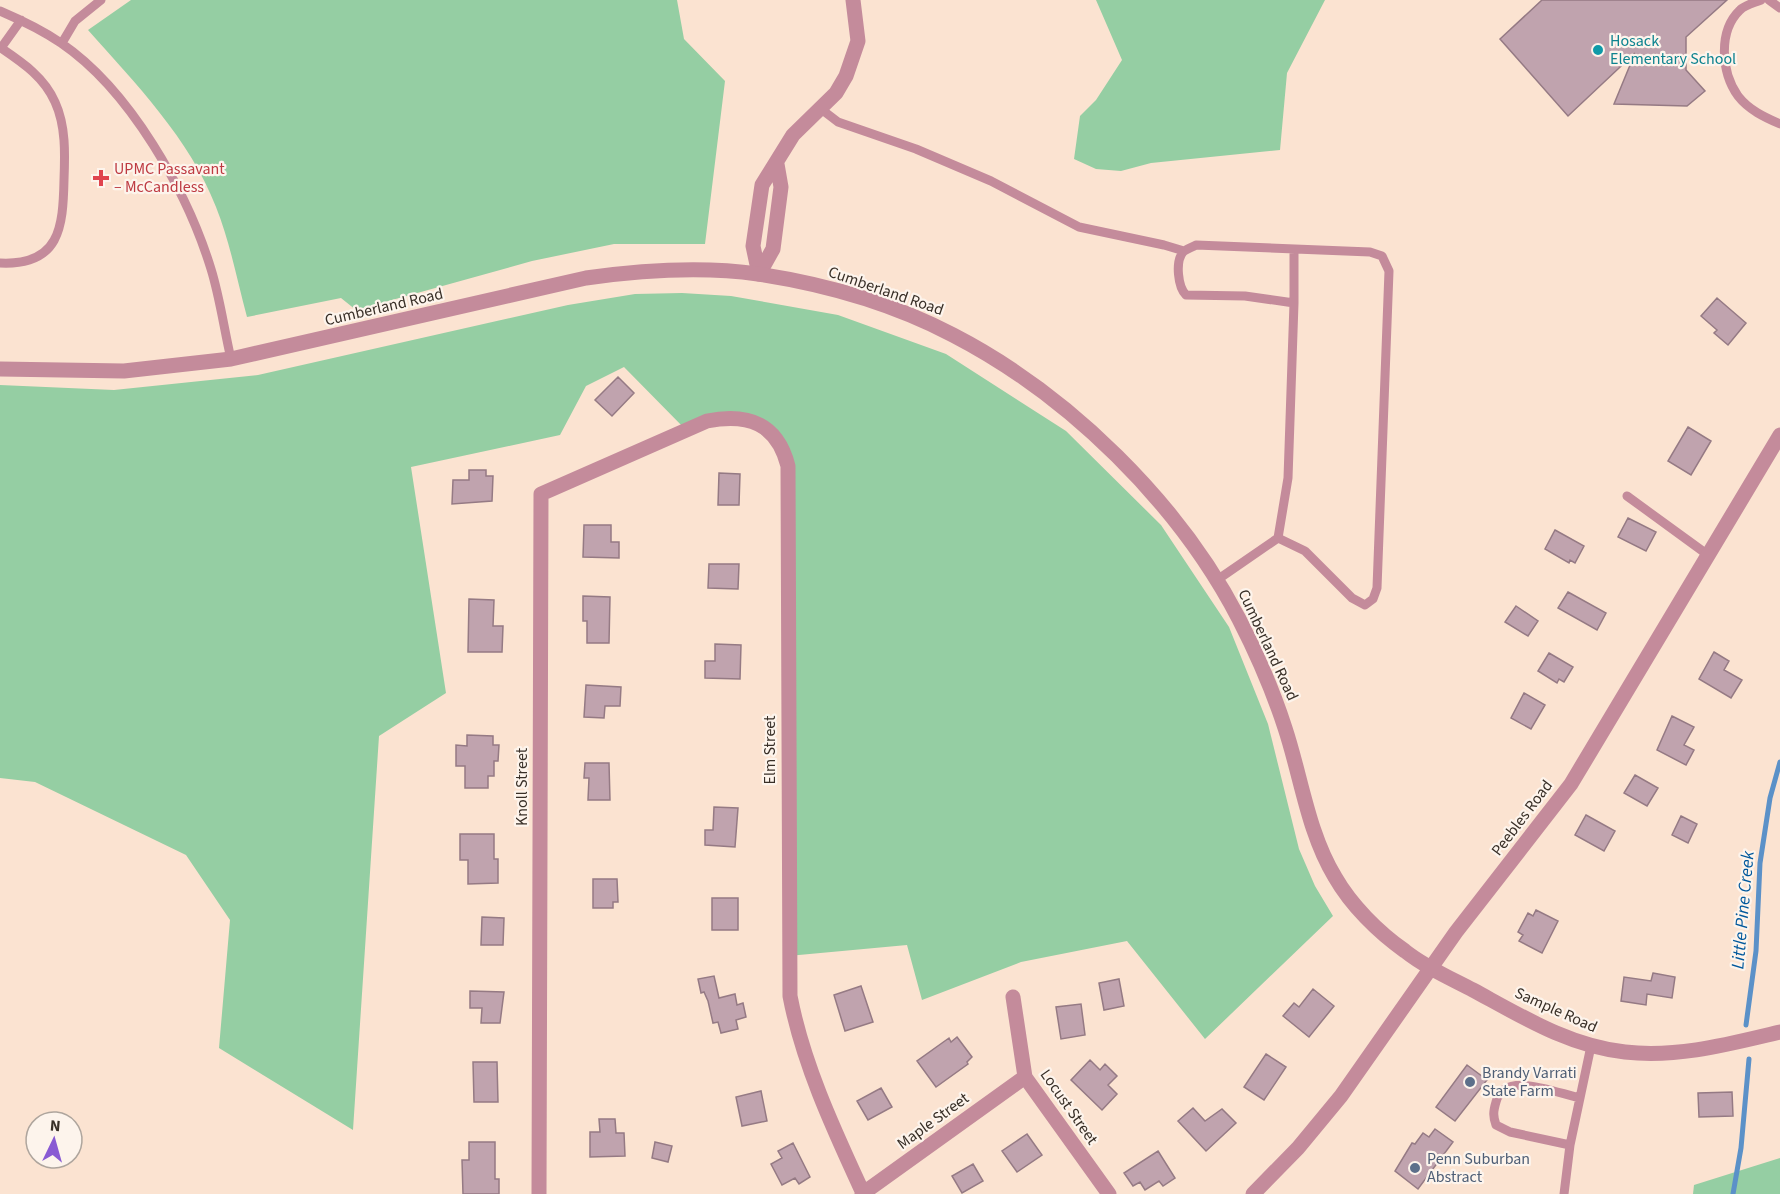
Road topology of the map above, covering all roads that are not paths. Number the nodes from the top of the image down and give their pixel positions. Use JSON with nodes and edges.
{"nodes":[{"id":1,"x":101,"y":0,"type":"edge"},
{"id":2,"x":853,"y":0,"type":"edge"},
{"id":3,"x":1761,"y":0,"type":"edge"},
{"id":4,"x":1769,"y":0,"type":"edge"},
{"id":5,"x":88,"y":4,"type":"edge"},
{"id":6,"x":1780,"y":8,"type":"edge"},
{"id":7,"x":0,"y":11,"type":"edge"},
{"id":8,"x":21,"y":20,"type":"junction"},
{"id":9,"x":62,"y":43,"type":"junction"},
{"id":10,"x":820,"y":109,"type":"junction"},
{"id":11,"x":1780,"y":124,"type":"edge"},
{"id":12,"x":1294,"y":249,"type":"junction"},
{"id":13,"x":1184,"y":251,"type":"junction"},
{"id":14,"x":0,"y":263,"type":"edge"},
{"id":15,"x":759,"y":274,"type":"junction"},
{"id":16,"x":1294,"y":303,"type":"junction"},
{"id":17,"x":231,"y":359,"type":"junction"},
{"id":18,"x":0,"y":369,"type":"edge"},
{"id":19,"x":1780,"y":435,"type":"edge"},
{"id":20,"x":645,"y":448,"type":"joint"},
{"id":21,"x":1627,"y":496,"type":"dead end"},
{"id":22,"x":1278,"y":538,"type":"junction"},
{"id":23,"x":1708,"y":555,"type":"junction"},
{"id":24,"x":1216,"y":580,"type":"junction"},
{"id":25,"x":1432,"y":968,"type":"junction"},
{"id":26,"x":1013,"y":997,"type":"dead end"},
{"id":27,"x":1780,"y":1032,"type":"edge"},
{"id":28,"x":1591,"y":1046,"type":"junction"},
{"id":29,"x":1025,"y":1077,"type":"junction"},
{"id":30,"x":1580,"y":1098,"type":"junction"},
{"id":31,"x":1570,"y":1145,"type":"junction"},
{"id":32,"x":539,"y":1194,"type":"edge"},
{"id":33,"x":862,"y":1194,"type":"edge"},
{"id":34,"x":1109,"y":1194,"type":"edge"},
{"id":35,"x":1253,"y":1194,"type":"edge"},
{"id":36,"x":1564,"y":1194,"type":"edge"}],
"edges":[{"from":1,"to":5,"type":"lane"},
{"from":2,"to":10,"type":"street"},
{"from":3,"to":11,"type":"lane"},
{"from":4,"to":6,"type":"lane"},
{"from":5,"to":9,"type":"lane"},
{"from":7,"to":8,"type":"lane"},
{"from":8,"to":9,"type":"lane"},
{"from":8,"to":14,"type":"lane"},
{"from":9,"to":17,"type":"lane"},
{"from":10,"to":13,"type":"lane"},
{"from":10,"to":15,"type":"street"},
{"from":12,"to":13,"type":"lane"},
{"from":12,"to":16,"type":"lane"},
{"from":12,"to":22,"type":"lane"},
{"from":13,"to":16,"type":"lane"},
{"from":15,"to":17,"type":"street","name":"Cumberland Road"},
{"from":15,"to":24,"type":"street","name":"Cumberland Road"},
{"from":16,"to":22,"type":"lane"},
{"from":17,"to":18,"type":"street","name":"Cumberland Road"},
{"from":19,"to":23,"type":"street","name":"Peebles Road"},
{"from":20,"to":32,"type":"street","name":"Knoll Street"},
{"from":20,"to":33,"type":"street","name":"Elm Street"},
{"from":21,"to":23,"type":"lane"},
{"from":22,"to":24,"type":"lane"},
{"from":23,"to":25,"type":"street","name":"Peebles Road"},
{"from":24,"to":25,"type":"street","name":"Cumberland Road"},
{"from":25,"to":28,"type":"street","name":"Sample Road"},
{"from":25,"to":35,"type":"street","name":"Peebles Road"},
{"from":26,"to":29,"type":"street","name":"Locust Street"},
{"from":27,"to":28,"type":"street","name":"Sample Road"},
{"from":28,"to":30,"type":"lane"},
{"from":29,"to":33,"type":"street","name":"Maple Street"},
{"from":29,"to":34,"type":"street","name":"Locust Street"},
{"from":30,"to":31,"type":"lane"},
{"from":30,"to":31,"type":"lane"},
{"from":31,"to":36,"type":"lane"}]}
